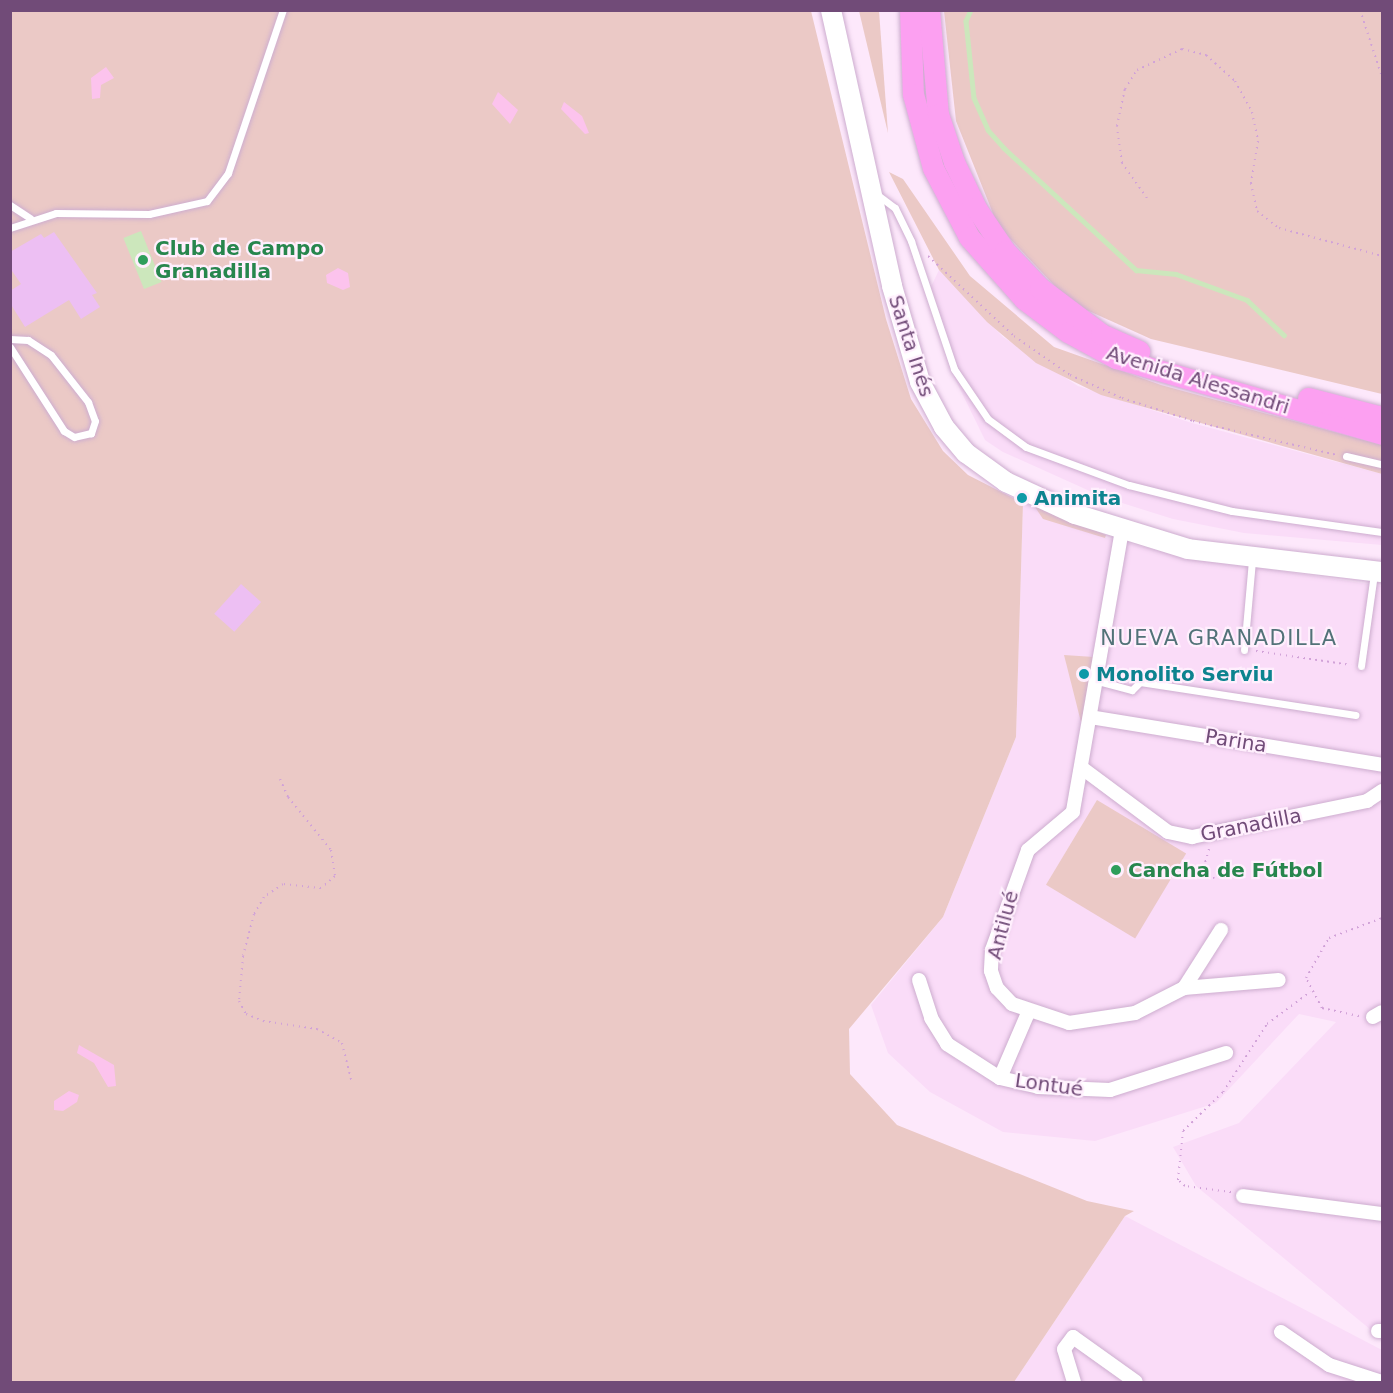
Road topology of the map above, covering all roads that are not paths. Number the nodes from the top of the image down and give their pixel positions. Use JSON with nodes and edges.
{"nodes":[{"id":1,"x":283,"y":10,"type":"edge"},
{"id":2,"x":831,"y":10,"type":"edge"},
{"id":3,"x":910,"y":10,"type":"edge"},
{"id":4,"x":929,"y":10,"type":"edge"},
{"id":5,"x":871,"y":191,"type":"junction"},
{"id":6,"x":10,"y":205,"type":"edge"},
{"id":7,"x":30,"y":218,"type":"junction"},
{"id":8,"x":10,"y":228,"type":"edge"},
{"id":9,"x":10,"y":339,"type":"edge"},
{"id":10,"x":10,"y":347,"type":"edge"},
{"id":11,"x":1383,"y":417,"type":"edge"},
{"id":12,"x":1383,"y":434,"type":"edge"},
{"id":13,"x":1346,"y":456,"type":"dead end"},
{"id":14,"x":1383,"y":464,"type":"edge"},
{"id":15,"x":1122,"y":530,"type":"junction"},
{"id":16,"x":1383,"y":532,"type":"edge"},
{"id":17,"x":1252,"y":559,"type":"junction"},
{"id":18,"x":1378,"y":571,"type":"edge"},
{"id":19,"x":1244,"y":650,"type":"road end"},
{"id":20,"x":1361,"y":666,"type":"road end"},
{"id":21,"x":1098,"y":681,"type":"junction"},
{"id":22,"x":1355,"y":715,"type":"dead end"},
{"id":23,"x":1090,"y":717,"type":"junction"},
{"id":24,"x":1383,"y":765,"type":"edge"},
{"id":25,"x":1083,"y":768,"type":"junction"},
{"id":26,"x":1383,"y":791,"type":"edge"},
{"id":27,"x":1221,"y":930,"type":"dead end"},
{"id":28,"x":919,"y":980,"type":"dead end"},
{"id":29,"x":1278,"y":980,"type":"dead end"},
{"id":30,"x":1184,"y":988,"type":"junction"},
{"id":31,"x":1028,"y":1013,"type":"junction"},
{"id":32,"x":1226,"y":1053,"type":"dead end"},
{"id":33,"x":1000,"y":1077,"type":"junction"},
{"id":34,"x":1243,"y":1196,"type":"road end"},
{"id":35,"x":1383,"y":1214,"type":"edge"},
{"id":36,"x":1281,"y":1332,"type":"dead end"},
{"id":37,"x":1383,"y":1382,"type":"edge"},
{"id":38,"x":1074,"y":1383,"type":"edge"},
{"id":39,"x":1136,"y":1383,"type":"edge"}],
"edges":[{"from":1,"to":7,"type":"lane"},
{"from":2,"to":5,"type":"main road","name":"Santa Inés"},
{"from":3,"to":12,"type":"main road","name":"Avenida Alessandri"},
{"from":4,"to":11,"type":"main road","name":"Avenida Alessandri"},
{"from":5,"to":15,"type":"main road","name":"Santa Inés"},
{"from":5,"to":16,"type":"lane"},
{"from":6,"to":7,"type":"lane"},
{"from":7,"to":8,"type":"lane"},
{"from":9,"to":10,"type":"lane"},
{"from":13,"to":14,"type":"lane"},
{"from":15,"to":17,"type":"main road","name":"Santa Inés"},
{"from":15,"to":21,"type":"street","name":"Antilué"},
{"from":17,"to":18,"type":"main road","name":"Santa Inés"},
{"from":17,"to":19,"type":"lane"},
{"from":18,"to":20,"type":"lane"},
{"from":21,"to":22,"type":"lane"},
{"from":21,"to":23,"type":"street","name":"Antilué"},
{"from":23,"to":24,"type":"street","name":"Parina"},
{"from":23,"to":25,"type":"street","name":"Antilué"},
{"from":25,"to":26,"type":"street","name":"Granadilla"},
{"from":25,"to":31,"type":"street","name":"Antilué"},
{"from":27,"to":30,"type":"street"},
{"from":28,"to":33,"type":"street","name":"Lontué"},
{"from":29,"to":30,"type":"street","name":"Antilué"},
{"from":30,"to":31,"type":"street","name":"Antilué"},
{"from":31,"to":33,"type":"street"},
{"from":32,"to":33,"type":"street","name":"Lontué"},
{"from":34,"to":35,"type":"street"},
{"from":36,"to":37,"type":"street"},
{"from":38,"to":39,"type":"street"}]}
